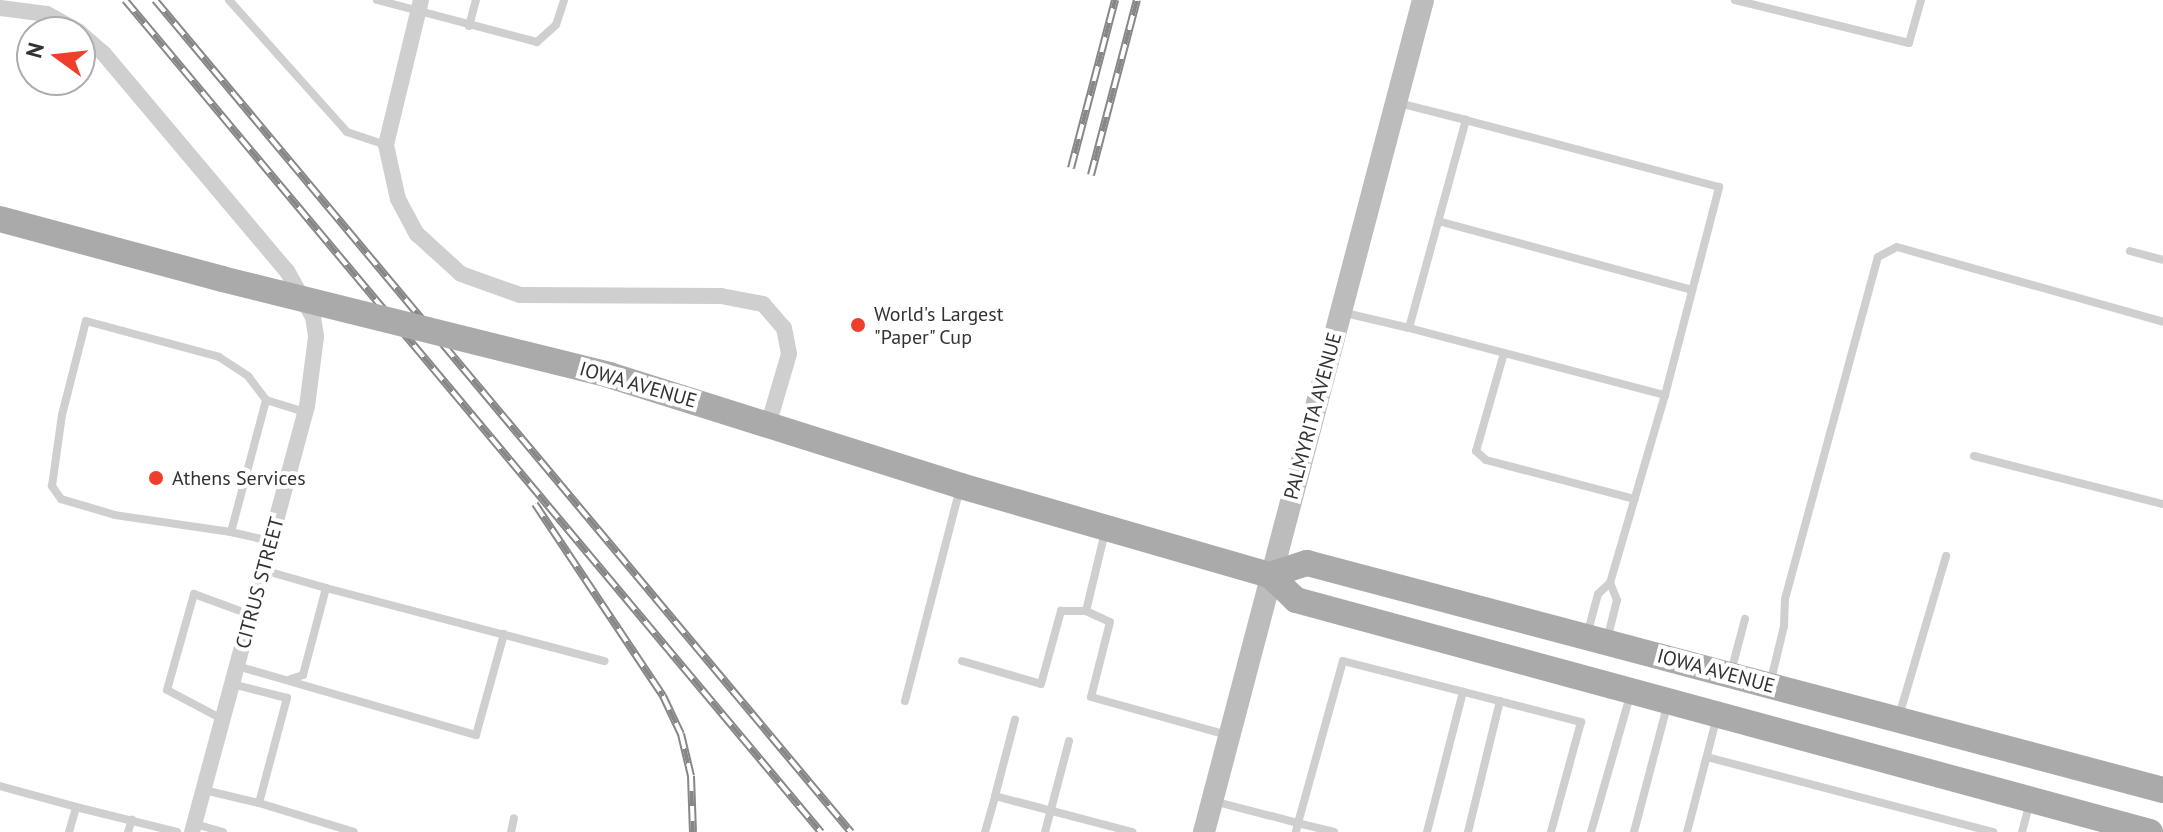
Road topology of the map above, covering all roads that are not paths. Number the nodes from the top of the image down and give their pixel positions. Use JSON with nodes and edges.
{"nodes":[{"id":1,"x":229,"y":0,"type":"edge"},
{"id":2,"x":377,"y":0,"type":"edge"},
{"id":3,"x":476,"y":0,"type":"edge"},
{"id":4,"x":564,"y":0,"type":"edge"},
{"id":5,"x":1423,"y":0,"type":"edge"},
{"id":6,"x":1735,"y":0,"type":"edge"},
{"id":7,"x":1921,"y":0,"type":"edge"},
{"id":8,"x":419,"y":6,"type":"edge"},
{"id":9,"x":0,"y":8,"type":"edge"},
{"id":10,"x":51,"y":16,"type":"edge"},
{"id":11,"x":469,"y":26,"type":"junction"},
{"id":12,"x":96,"y":48,"type":"edge"},
{"id":13,"x":1395,"y":102,"type":"junction"},
{"id":14,"x":1466,"y":120,"type":"junction"},
{"id":15,"x":386,"y":145,"type":"junction"},
{"id":16,"x":0,"y":219,"type":"edge"},
{"id":17,"x":1438,"y":221,"type":"junction"},
{"id":18,"x":2130,"y":251,"type":"dead end"},
{"id":19,"x":2163,"y":260,"type":"edge"},
{"id":20,"x":1692,"y":290,"type":"junction"},
{"id":21,"x":1340,"y":312,"type":"junction"},
{"id":22,"x":2163,"y":322,"type":"edge"},
{"id":23,"x":1409,"y":328,"type":"junction"},
{"id":24,"x":1504,"y":353,"type":"junction"},
{"id":25,"x":1665,"y":395,"type":"junction"},
{"id":26,"x":266,"y":400,"type":"junction"},
{"id":27,"x":305,"y":412,"type":"junction"},
{"id":28,"x":769,"y":422,"type":"junction"},
{"id":29,"x":1974,"y":456,"type":"dead end"},
{"id":30,"x":961,"y":486,"type":"junction"},
{"id":31,"x":1635,"y":499,"type":"junction"},
{"id":32,"x":2163,"y":504,"type":"edge"},
{"id":33,"x":1106,"y":528,"type":"junction"},
{"id":34,"x":231,"y":532,"type":"junction"},
{"id":35,"x":271,"y":542,"type":"junction"},
{"id":36,"x":1946,"y":556,"type":"dead end"},
{"id":37,"x":263,"y":570,"type":"junction"},
{"id":38,"x":1270,"y":575,"type":"junction"},
{"id":39,"x":1610,"y":583,"type":"junction"},
{"id":40,"x":326,"y":588,"type":"junction"},
{"id":41,"x":1086,"y":611,"type":"junction"},
{"id":42,"x":251,"y":615,"type":"junction"},
{"id":43,"x":1745,"y":619,"type":"dead end"},
{"id":44,"x":504,"y":634,"type":"junction"},
{"id":45,"x":1596,"y":640,"type":"junction"},
{"id":46,"x":605,"y":661,"type":"dead end"},
{"id":47,"x":962,"y":661,"type":"dead end"},
{"id":48,"x":237,"y":666,"type":"junction"},
{"id":49,"x":1730,"y":675,"type":"junction"},
{"id":50,"x":291,"y":679,"type":"junction"},
{"id":51,"x":232,"y":684,"type":"junction"},
{"id":52,"x":1769,"y":685,"type":"junction"},
{"id":53,"x":1631,"y":691,"type":"junction"},
{"id":54,"x":1463,"y":692,"type":"junction"},
{"id":55,"x":905,"y":701,"type":"dead end"},
{"id":56,"x":1500,"y":701,"type":"junction"},
{"id":57,"x":1668,"y":701,"type":"junction"},
{"id":58,"x":1718,"y":714,"type":"junction"},
{"id":59,"x":1898,"y":719,"type":"junction"},
{"id":60,"x":223,"y":720,"type":"junction"},
{"id":61,"x":1015,"y":720,"type":"dead end"},
{"id":62,"x":1227,"y":735,"type":"junction"},
{"id":63,"x":1069,"y":741,"type":"dead end"},
{"id":64,"x":1707,"y":757,"type":"junction"},
{"id":65,"x":0,"y":786,"type":"edge"},
{"id":66,"x":204,"y":790,"type":"junction"},
{"id":67,"x":2163,"y":790,"type":"edge"},
{"id":68,"x":995,"y":796,"type":"junction"},
{"id":69,"x":2031,"y":798,"type":"junction"},
{"id":70,"x":1212,"y":801,"type":"junction"},
{"id":71,"x":259,"y":803,"type":"junction"},
{"id":72,"x":76,"y":807,"type":"junction"},
{"id":73,"x":1051,"y":811,"type":"junction"},
{"id":74,"x":514,"y":818,"type":"dead end"},
{"id":75,"x":132,"y":820,"type":"junction"},
{"id":76,"x":1297,"y":827,"type":"edge"},
{"id":77,"x":194,"y":828,"type":"edge"},
{"id":78,"x":69,"y":832,"type":"edge"},
{"id":79,"x":128,"y":832,"type":"edge"},
{"id":80,"x":177,"y":832,"type":"edge"},
{"id":81,"x":223,"y":832,"type":"edge"},
{"id":82,"x":354,"y":832,"type":"edge"},
{"id":83,"x":511,"y":832,"type":"edge"},
{"id":84,"x":985,"y":832,"type":"edge"},
{"id":85,"x":1045,"y":832,"type":"edge"},
{"id":86,"x":1132,"y":832,"type":"edge"},
{"id":87,"x":1204,"y":832,"type":"edge"},
{"id":88,"x":1334,"y":832,"type":"edge"},
{"id":89,"x":1427,"y":832,"type":"edge"},
{"id":90,"x":1468,"y":832,"type":"edge"},
{"id":91,"x":1551,"y":832,"type":"edge"},
{"id":92,"x":1591,"y":832,"type":"edge"},
{"id":93,"x":1634,"y":832,"type":"edge"},
{"id":94,"x":1687,"y":832,"type":"edge"},
{"id":95,"x":1993,"y":832,"type":"edge"},
{"id":96,"x":2022,"y":832,"type":"edge"},
{"id":97,"x":2150,"y":832,"type":"edge"}],
"edges":[{"from":1,"to":15,"type":"lane"},
{"from":2,"to":8,"type":"lane"},
{"from":3,"to":11,"type":"lane"},
{"from":4,"to":11,"type":"lane"},
{"from":5,"to":13,"type":"street","name":"PALMYRITA AVENUE"},
{"from":6,"to":7,"type":"lane"},
{"from":8,"to":11,"type":"lane"},
{"from":8,"to":15,"type":"street"},
{"from":9,"to":10,"type":"street","name":"CITRUS STREET"},
{"from":12,"to":27,"type":"street","name":"CITRUS STREET"},
{"from":13,"to":14,"type":"lane"},
{"from":13,"to":21,"type":"street","name":"PALMYRITA AVENUE"},
{"from":14,"to":17,"type":"lane"},
{"from":14,"to":20,"type":"lane"},
{"from":15,"to":28,"type":"street"},
{"from":16,"to":28,"type":"main road","name":"IOWA AVENUE","bridge":true},
{"from":17,"to":20,"type":"lane"},
{"from":17,"to":23,"type":"lane"},
{"from":18,"to":19,"type":"lane"},
{"from":20,"to":25,"type":"lane"},
{"from":21,"to":23,"type":"lane"},
{"from":21,"to":38,"type":"street","name":"PALMYRITA AVENUE"},
{"from":22,"to":52,"type":"lane"},
{"from":23,"to":24,"type":"lane"},
{"from":24,"to":25,"type":"lane"},
{"from":24,"to":31,"type":"lane"},
{"from":25,"to":31,"type":"lane"},
{"from":26,"to":27,"type":"lane"},
{"from":26,"to":34,"type":"lane"},
{"from":26,"to":34,"type":"lane"},
{"from":27,"to":35,"type":"street","name":"CITRUS STREET"},
{"from":28,"to":30,"type":"main road","name":"IOWA AVENUE"},
{"from":29,"to":32,"type":"lane"},
{"from":30,"to":33,"type":"main road","name":"IOWA AVENUE"},
{"from":30,"to":55,"type":"lane"},
{"from":31,"to":39,"type":"lane"},
{"from":33,"to":38,"type":"main road","name":"IOWA AVENUE"},
{"from":33,"to":41,"type":"lane"},
{"from":34,"to":35,"type":"lane"},
{"from":35,"to":37,"type":"street","name":"CITRUS STREET"},
{"from":36,"to":59,"type":"lane"},
{"from":37,"to":40,"type":"lane"},
{"from":37,"to":42,"type":"street","name":"CITRUS STREET"},
{"from":38,"to":45,"type":"main road","name":"IOWA AVENUE"},
{"from":38,"to":53,"type":"main road","name":"IOWA AVENUE"},
{"from":38,"to":62,"type":"street","name":"PALMYRITA AVENUE"},
{"from":39,"to":45,"type":"lane"},
{"from":39,"to":45,"type":"lane"},
{"from":40,"to":44,"type":"lane"},
{"from":40,"to":50,"type":"lane"},
{"from":41,"to":47,"type":"lane"},
{"from":41,"to":62,"type":"lane"},
{"from":42,"to":48,"type":"street","name":"CITRUS STREET"},
{"from":42,"to":60,"type":"lane"},
{"from":43,"to":49,"type":"lane"},
{"from":44,"to":46,"type":"lane"},
{"from":44,"to":50,"type":"lane"},
{"from":45,"to":49,"type":"main road","name":"IOWA AVENUE"},
{"from":48,"to":50,"type":"lane"},
{"from":48,"to":51,"type":"street","name":"CITRUS STREET"},
{"from":49,"to":52,"type":"main road","name":"IOWA AVENUE"},
{"from":51,"to":60,"type":"street","name":"CITRUS STREET"},
{"from":51,"to":71,"type":"lane"},
{"from":52,"to":59,"type":"main road","name":"IOWA AVENUE"},
{"from":53,"to":57,"type":"main road","name":"IOWA AVENUE"},
{"from":53,"to":92,"type":"lane"},
{"from":54,"to":56,"type":"lane"},
{"from":54,"to":76,"type":"lane"},
{"from":54,"to":89,"type":"lane"},
{"from":56,"to":90,"type":"lane"},
{"from":56,"to":91,"type":"lane"},
{"from":57,"to":58,"type":"main road","name":"IOWA AVENUE"},
{"from":57,"to":93,"type":"lane"},
{"from":58,"to":64,"type":"lane"},
{"from":58,"to":69,"type":"main road","name":"IOWA AVENUE"},
{"from":59,"to":67,"type":"main road","name":"IOWA AVENUE"},
{"from":60,"to":66,"type":"street","name":"CITRUS STREET"},
{"from":61,"to":68,"type":"lane"},
{"from":62,"to":70,"type":"street","name":"PALMYRITA AVENUE"},
{"from":63,"to":73,"type":"lane"},
{"from":64,"to":94,"type":"lane"},
{"from":64,"to":95,"type":"lane"},
{"from":65,"to":72,"type":"lane"},
{"from":66,"to":71,"type":"lane"},
{"from":66,"to":77,"type":"street","name":"CITRUS STREET"},
{"from":68,"to":73,"type":"lane"},
{"from":68,"to":84,"type":"lane"},
{"from":69,"to":96,"type":"lane"},
{"from":69,"to":97,"type":"main road","name":"IOWA AVENUE"},
{"from":70,"to":76,"type":"lane"},
{"from":70,"to":87,"type":"street","name":"PALMYRITA AVENUE"},
{"from":71,"to":82,"type":"lane"},
{"from":72,"to":75,"type":"lane"},
{"from":72,"to":78,"type":"lane"},
{"from":73,"to":85,"type":"lane"},
{"from":73,"to":86,"type":"lane"},
{"from":74,"to":83,"type":"lane"},
{"from":75,"to":79,"type":"lane"},
{"from":75,"to":80,"type":"lane"},
{"from":76,"to":88,"type":"lane"},
{"from":77,"to":81,"type":"lane"}]}
